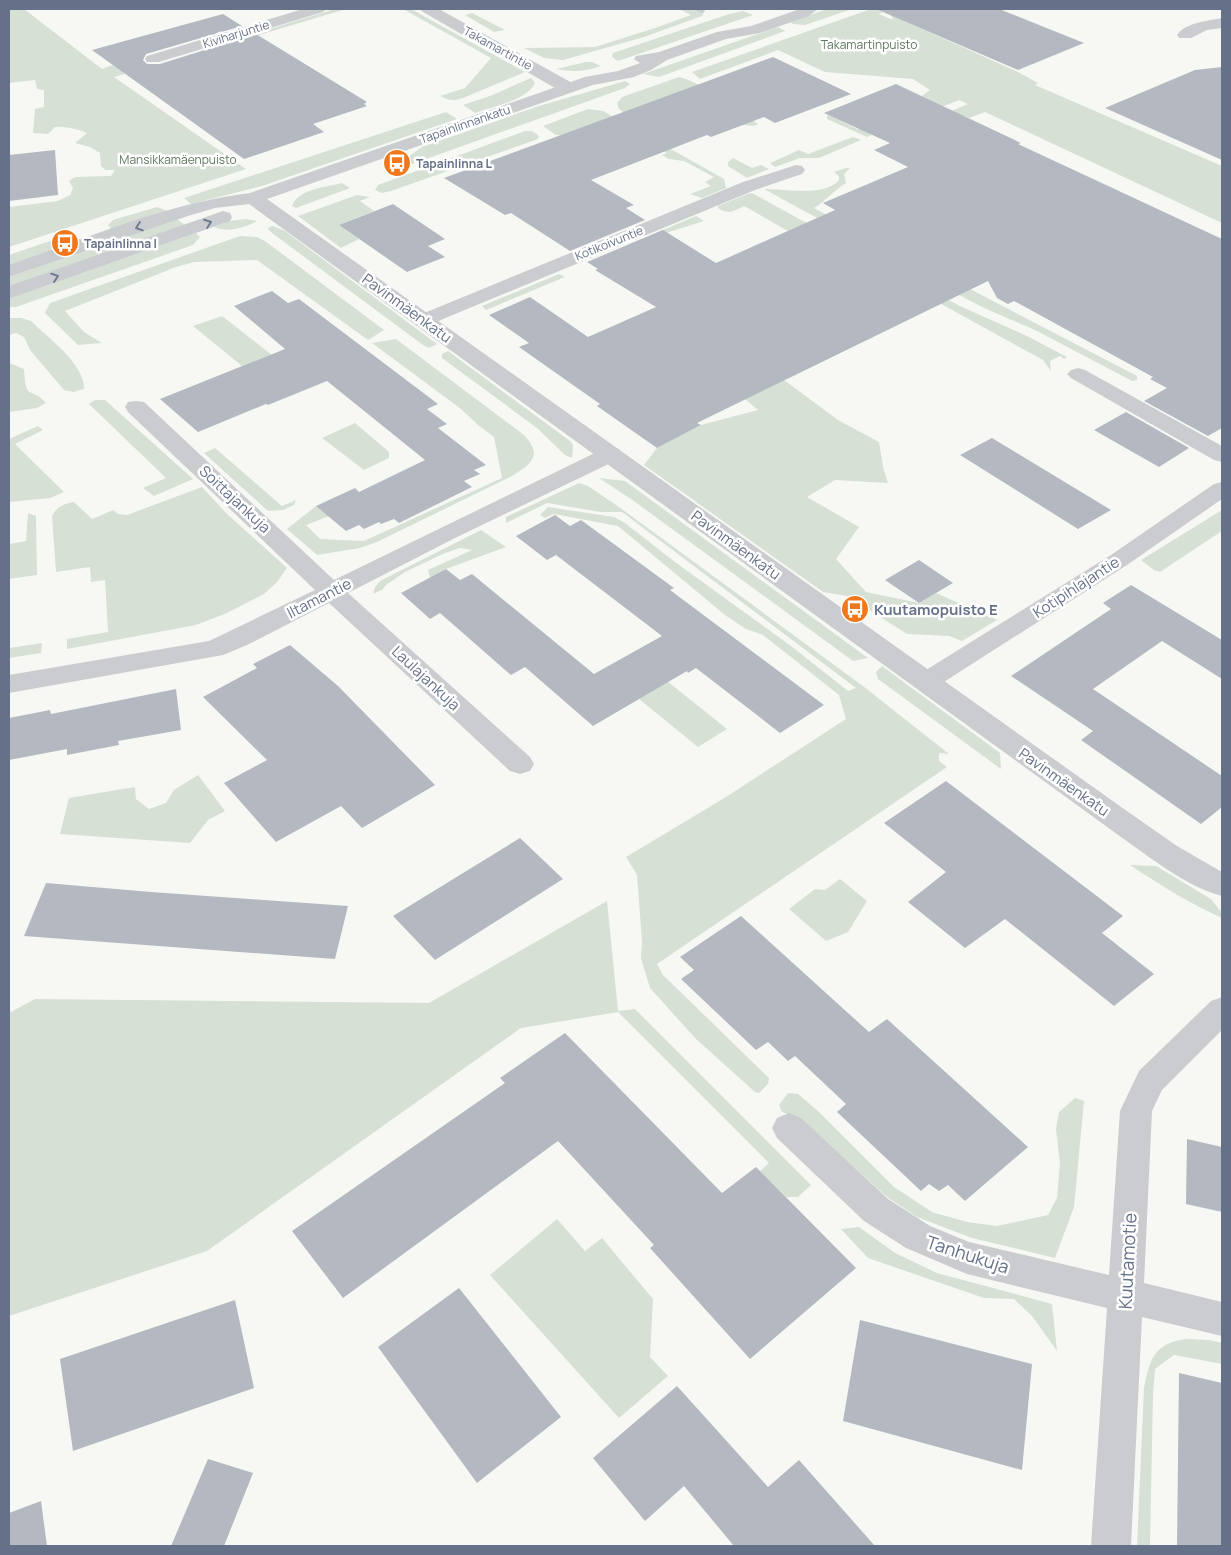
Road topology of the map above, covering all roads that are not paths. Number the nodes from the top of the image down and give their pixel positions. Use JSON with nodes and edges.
{"nodes":[{"id":1,"x":318,"y":9,"type":"edge"},
{"id":2,"x":428,"y":9,"type":"edge"},
{"id":3,"x":783,"y":9,"type":"edge"},
{"id":4,"x":810,"y":9,"type":"edge"},
{"id":5,"x":1222,"y":23,"type":"edge"},
{"id":6,"x":723,"y":35,"type":"junction"},
{"id":7,"x":1185,"y":35,"type":"dead end"},
{"id":8,"x":153,"y":60,"type":"dead end"},
{"id":9,"x":568,"y":88,"type":"junction"},
{"id":10,"x":796,"y":170,"type":"dead end"},
{"id":11,"x":253,"y":198,"type":"junction"},
{"id":12,"x":9,"y":272,"type":"edge"},
{"id":13,"x":9,"y":293,"type":"edge"},
{"id":14,"x":424,"y":320,"type":"junction"},
{"id":15,"x":1078,"y":374,"type":"dead end"},
{"id":16,"x":136,"y":407,"type":"dead end"},
{"id":17,"x":611,"y":454,"type":"junction"},
{"id":18,"x":1222,"y":455,"type":"edge"},
{"id":19,"x":1222,"y":490,"type":"edge"},
{"id":20,"x":332,"y":592,"type":"junction"},
{"id":21,"x":926,"y":681,"type":"junction"},
{"id":22,"x":9,"y":684,"type":"edge"},
{"id":23,"x":520,"y":764,"type":"dead end"},
{"id":24,"x":1222,"y":885,"type":"edge"},
{"id":25,"x":1222,"y":1010,"type":"edge"},
{"id":26,"x":789,"y":1128,"type":"dead end"},
{"id":27,"x":1125,"y":1295,"type":"junction"},
{"id":28,"x":1222,"y":1319,"type":"edge"},
{"id":29,"x":1111,"y":1546,"type":"edge"}],
"edges":[{"from":1,"to":8,"type":"street","name":"Kiviharjuntie"},
{"from":2,"to":9,"type":"street","name":"Takamartintie"},
{"from":3,"to":6,"type":"street","name":"Tapainlinnankatu"},
{"from":4,"to":6,"type":"street","name":"Tapainlinnankatu"},
{"from":5,"to":7,"type":"street"},
{"from":6,"to":9,"type":"street","name":"Tapainlinnankatu"},
{"from":9,"to":11,"type":"street","name":"Tapainlinnankatu"},
{"from":10,"to":14,"type":"street","name":"Kotikoivuntie"},
{"from":11,"to":12,"type":"street","name":"Tapainlinnankatu","one_way":true},
{"from":13,"to":11,"type":"street","name":"Tapainlinnankatu","one_way":true},
{"from":11,"to":14,"type":"street","name":"Pavinmäenkatu"},
{"from":14,"to":17,"type":"street","name":"Pavinmäenkatu"},
{"from":15,"to":18,"type":"street"},
{"from":16,"to":20,"type":"street","name":"Soittajankuja"},
{"from":17,"to":20,"type":"street","name":"Iltamantie"},
{"from":17,"to":21,"type":"street","name":"Pavinmäenkatu"},
{"from":19,"to":21,"type":"street","name":"Kotipihlajantie"},
{"from":20,"to":22,"type":"street","name":"Iltamantie"},
{"from":20,"to":23,"type":"street","name":"Laulajankuja"},
{"from":21,"to":24,"type":"street","name":"Pavinmäenkatu"},
{"from":25,"to":27,"type":"street","name":"Kuutamotie"},
{"from":26,"to":27,"type":"street","name":"Tanhukuja"},
{"from":27,"to":28,"type":"street","name":"Tanhukuja"},
{"from":27,"to":29,"type":"street","name":"Kuutamotie"}]}
